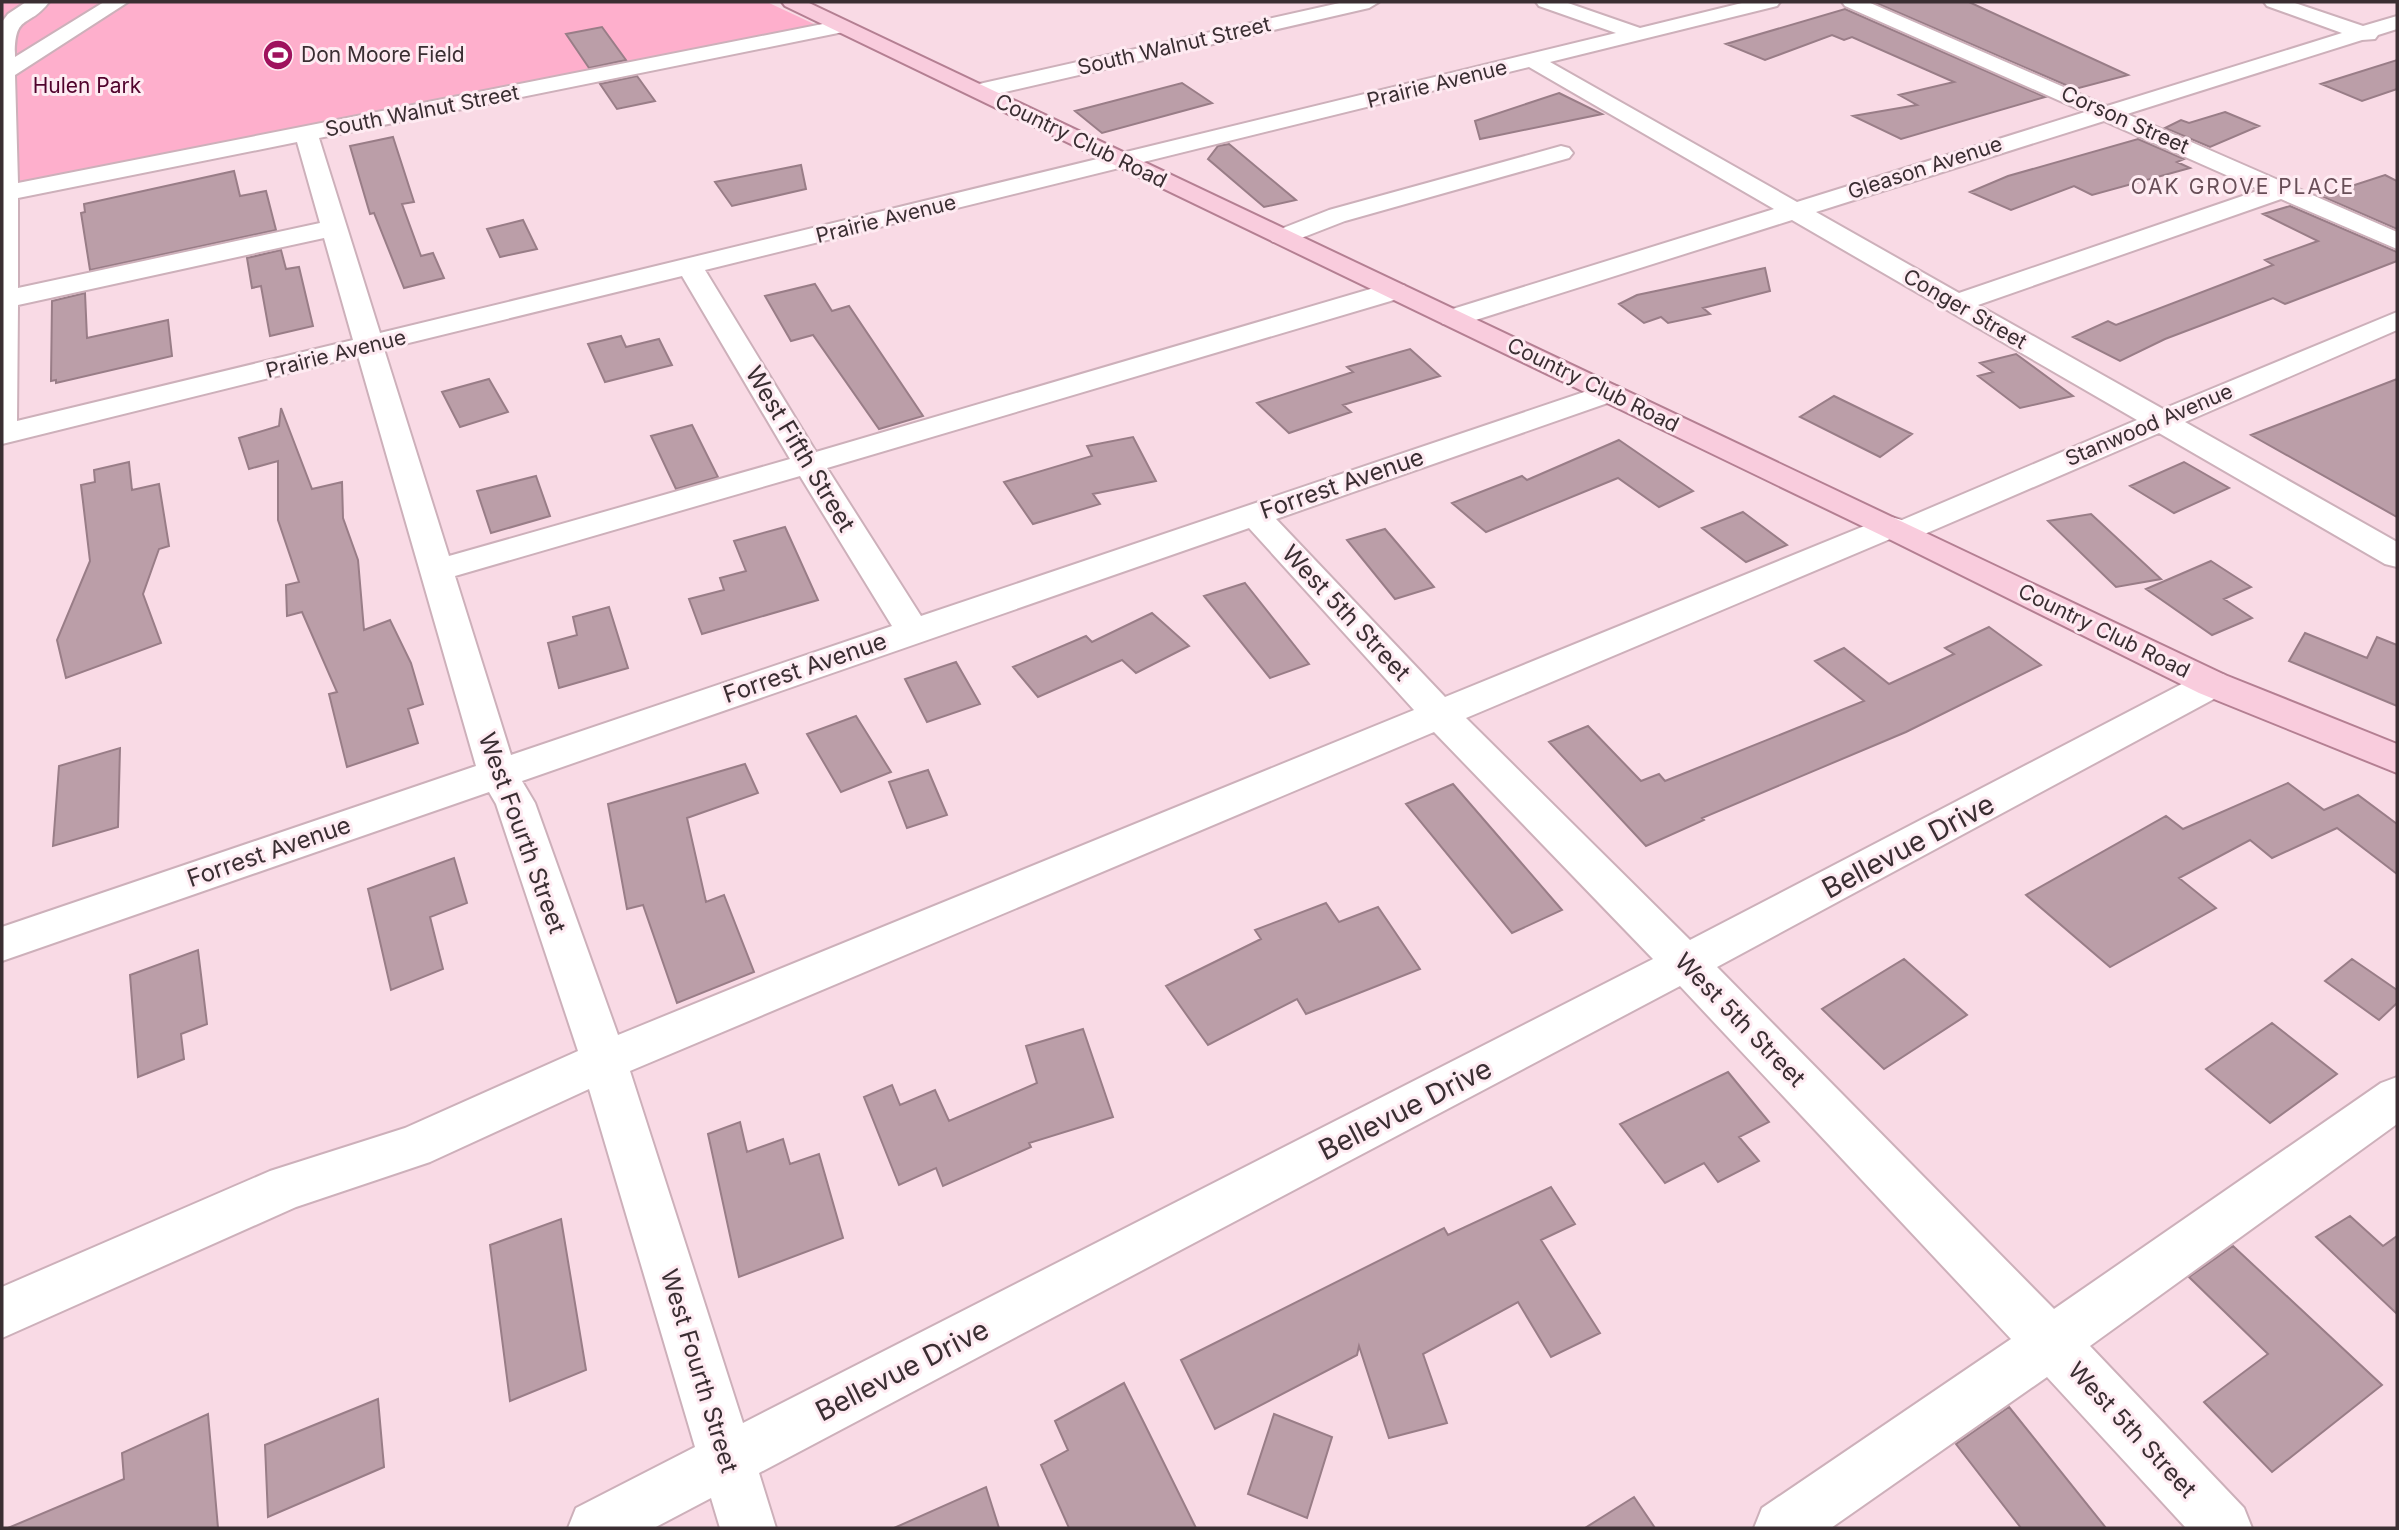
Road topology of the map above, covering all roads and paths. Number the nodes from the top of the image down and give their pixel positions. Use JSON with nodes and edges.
{"nodes":[{"id":1,"x":39,"y":2,"type":"edge"},
{"id":2,"x":118,"y":2,"type":"edge"},
{"id":3,"x":792,"y":2,"type":"edge"},
{"id":4,"x":1369,"y":2,"type":"edge"},
{"id":5,"x":1546,"y":2,"type":"edge"},
{"id":6,"x":1770,"y":2,"type":"edge"},
{"id":7,"x":1852,"y":2,"type":"edge"},
{"id":8,"x":2274,"y":2,"type":"edge"},
{"id":9,"x":2397,"y":22,"type":"edge"},
{"id":10,"x":843,"y":26,"type":"junction"},
{"id":11,"x":2361,"y":33,"type":"junction"},
{"id":12,"x":1637,"y":34,"type":"junction"},
{"id":13,"x":2397,"y":46,"type":"edge"},
{"id":14,"x":1534,"y":61,"type":"junction"},
{"id":15,"x":5,"y":72,"type":"junction"},
{"id":16,"x":979,"y":91,"type":"junction"},
{"id":17,"x":2105,"y":111,"type":"junction"},
{"id":18,"x":306,"y":134,"type":"junction"},
{"id":19,"x":1562,"y":153,"type":"dead end"},
{"id":20,"x":1122,"y":161,"type":"junction"},
{"id":21,"x":2283,"y":190,"type":"junction"},
{"id":22,"x":4,"y":193,"type":"edge"},
{"id":23,"x":1795,"y":210,"type":"junction"},
{"id":24,"x":333,"y":228,"type":"junction"},
{"id":25,"x":1282,"y":237,"type":"junction"},
{"id":26,"x":2397,"y":241,"type":"edge"},
{"id":27,"x":689,"y":266,"type":"junction"},
{"id":28,"x":1394,"y":291,"type":"junction"},
{"id":29,"x":3,"y":299,"type":"edge"},
{"id":30,"x":1954,"y":304,"type":"junction"},
{"id":31,"x":1453,"y":318,"type":"junction"},
{"id":32,"x":2397,"y":320,"type":"edge"},
{"id":33,"x":369,"y":346,"type":"junction"},
{"id":34,"x":1609,"y":393,"type":"junction"},
{"id":35,"x":2162,"y":419,"type":"junction"},
{"id":36,"x":2,"y":435,"type":"edge"},
{"id":37,"x":807,"y":463,"type":"junction"},
{"id":38,"x":1254,"y":514,"type":"junction"},
{"id":39,"x":1896,"y":529,"type":"junction"},
{"id":40,"x":2397,"y":556,"type":"edge"},
{"id":41,"x":435,"y":571,"type":"junction"},
{"id":42,"x":913,"y":631,"type":"junction"},
{"id":43,"x":2212,"y":684,"type":"junction"},
{"id":44,"x":1438,"y":713,"type":"junction"},
{"id":45,"x":2397,"y":760,"type":"edge"},
{"id":46,"x":497,"y":773,"type":"junction"},
{"id":47,"x":2,"y":944,"type":"edge"},
{"id":48,"x":1685,"y":963,"type":"junction"},
{"id":49,"x":604,"y":1060,"type":"junction"},
{"id":50,"x":2397,"y":1098,"type":"edge"},
{"id":51,"x":2,"y":1313,"type":"edge"},
{"id":52,"x":2051,"y":1343,"type":"junction"},
{"id":53,"x":726,"y":1461,"type":"junction"},
{"id":54,"x":596,"y":1528,"type":"edge"},
{"id":55,"x":748,"y":1528,"type":"edge"},
{"id":56,"x":1782,"y":1528,"type":"edge"},
{"id":57,"x":2224,"y":1528,"type":"edge"}],
"edges":[{"from":1,"to":15,"type":"street"},
{"from":2,"to":15,"type":"street"},
{"from":3,"to":10,"type":"main road","name":"Country Club Road"},
{"from":4,"to":16,"type":"street","name":"South Walnut Street"},
{"from":5,"to":12,"type":"street"},
{"from":6,"to":12,"type":"street","name":"Prairie Avenue"},
{"from":7,"to":17,"type":"street","name":"Corson Street"},
{"from":8,"to":11,"type":"street"},
{"from":9,"to":11,"type":"street","name":"Gleason Avenue"},
{"from":10,"to":16,"type":"main road","name":"Country Club Road"},
{"from":10,"to":18,"type":"street","name":"South Walnut Street"},
{"from":11,"to":13,"type":"street"},
{"from":11,"to":17,"type":"street","name":"Gleason Avenue"},
{"from":12,"to":14,"type":"street","name":"Prairie Avenue"},
{"from":14,"to":20,"type":"street","name":"Prairie Avenue"},
{"from":14,"to":23,"type":"street","name":"Conger Street"},
{"from":15,"to":22,"type":"street"},
{"from":16,"to":20,"type":"main road","name":"Country Club Road"},
{"from":17,"to":21,"type":"street","name":"Corson Street"},
{"from":17,"to":23,"type":"street","name":"Gleason Avenue"},
{"from":18,"to":22,"type":"street","name":"South Walnut Street"},
{"from":18,"to":24,"type":"street","name":"West Fourth Street"},
{"from":19,"to":25,"type":"street"},
{"from":20,"to":25,"type":"main road","name":"Country Club Road"},
{"from":20,"to":27,"type":"street","name":"Prairie Avenue"},
{"from":21,"to":26,"type":"street","name":"Corson Street"},
{"from":21,"to":30,"type":"street"},
{"from":22,"to":29,"type":"street"},
{"from":23,"to":30,"type":"street","name":"Conger Street"},
{"from":23,"to":31,"type":"street","name":"Gleason Avenue"},
{"from":24,"to":29,"type":"street"},
{"from":24,"to":33,"type":"street","name":"West Fourth Street"},
{"from":25,"to":28,"type":"main road","name":"Country Club Road"},
{"from":27,"to":33,"type":"street","name":"Prairie Avenue"},
{"from":27,"to":37,"type":"street","name":"West Fifth Street"},
{"from":28,"to":31,"type":"main road","name":"Country Club Road"},
{"from":28,"to":37,"type":"street"},
{"from":29,"to":36,"type":"street"},
{"from":30,"to":35,"type":"street","name":"Conger Street"},
{"from":31,"to":34,"type":"main road","name":"Country Club Road"},
{"from":32,"to":35,"type":"street","name":"Stanwood Avenue"},
{"from":33,"to":36,"type":"street","name":"Prairie Avenue"},
{"from":33,"to":41,"type":"street","name":"West Fourth Street"},
{"from":34,"to":38,"type":"street","name":"Forrest Avenue"},
{"from":34,"to":39,"type":"main road","name":"Country Club Road"},
{"from":35,"to":39,"type":"street","name":"Stanwood Avenue"},
{"from":35,"to":40,"type":"street","name":"Conger Street"},
{"from":37,"to":41,"type":"street"},
{"from":37,"to":42,"type":"street","name":"West Fifth Street"},
{"from":38,"to":42,"type":"street","name":"Forrest Avenue"},
{"from":38,"to":44,"type":"street","name":"West 5th Street"},
{"from":39,"to":43,"type":"main road","name":"Country Club Road"},
{"from":39,"to":44,"type":"street","name":"Stanwood Avenue"},
{"from":41,"to":46,"type":"street","name":"West Fourth Street"},
{"from":42,"to":46,"type":"street","name":"Forrest Avenue"},
{"from":43,"to":45,"type":"main road","name":"Country Club Road"},
{"from":43,"to":48,"type":"street","name":"Bellevue Drive"},
{"from":44,"to":48,"type":"street","name":"West 5th Street"},
{"from":44,"to":49,"type":"street","name":"Stanwood Avenue"},
{"from":46,"to":47,"type":"street","name":"Forrest Avenue"},
{"from":46,"to":49,"type":"street","name":"West Fourth Street"},
{"from":48,"to":52,"type":"street","name":"West 5th Street"},
{"from":48,"to":53,"type":"street","name":"Bellevue Drive"},
{"from":49,"to":51,"type":"street","name":"Stanwood Avenue"},
{"from":49,"to":53,"type":"street","name":"West Fourth Street"},
{"from":50,"to":52,"type":"street"},
{"from":52,"to":56,"type":"street"},
{"from":52,"to":57,"type":"street","name":"West 5th Street"},
{"from":53,"to":54,"type":"street","name":"Bellevue Drive"},
{"from":53,"to":55,"type":"street","name":"West Fourth Street"}]}
